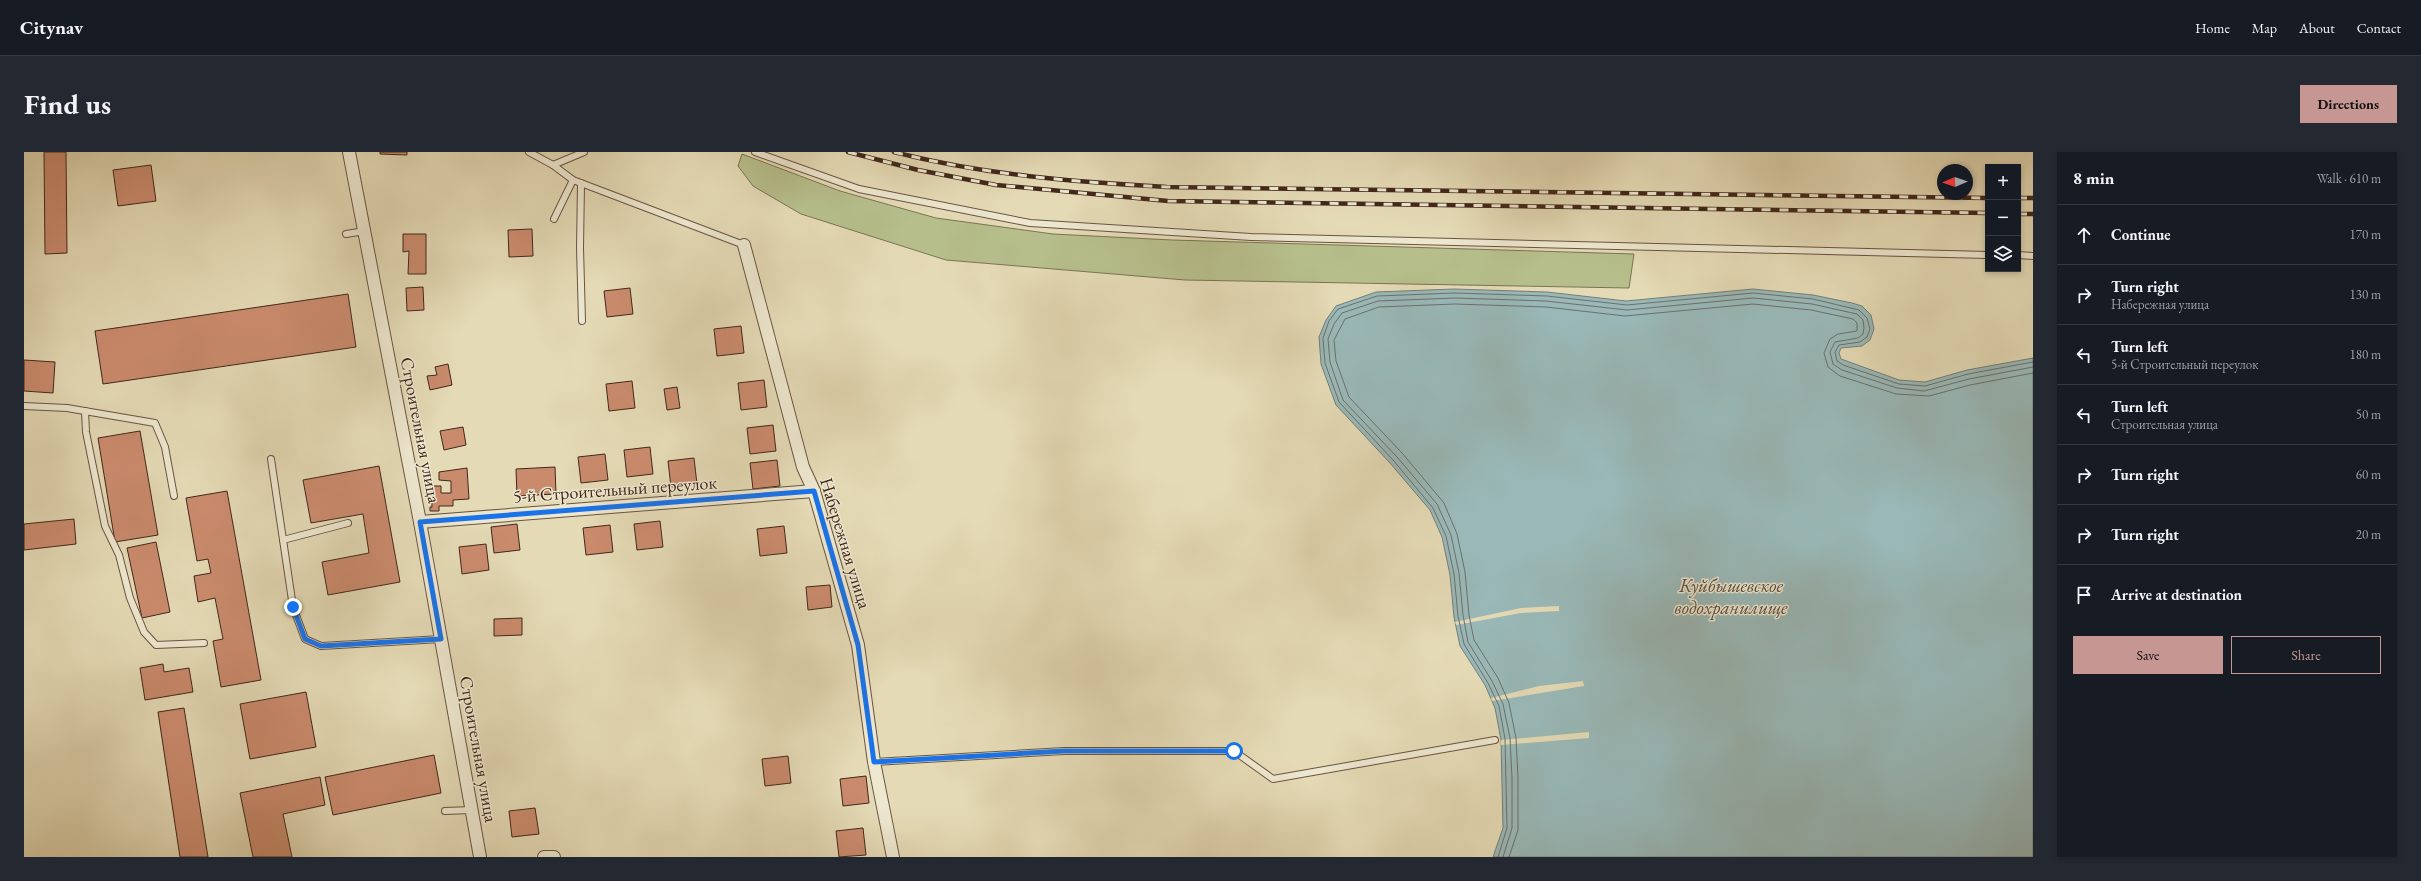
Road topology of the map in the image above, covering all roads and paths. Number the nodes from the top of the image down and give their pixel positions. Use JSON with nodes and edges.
{"nodes":[{"id":1,"x":349,"y":152,"type":"edge"},
{"id":2,"x":529,"y":152,"type":"edge"},
{"id":3,"x":584,"y":152,"type":"edge"},
{"id":4,"x":755,"y":152,"type":"edge"},
{"id":5,"x":553,"y":165,"type":"junction"},
{"id":6,"x":573,"y":180,"type":"junction"},
{"id":7,"x":581,"y":183,"type":"junction"},
{"id":8,"x":554,"y":219,"type":"dead end"},
{"id":9,"x":365,"y":231,"type":"junction"},
{"id":10,"x":346,"y":234,"type":"dead end"},
{"id":11,"x":744,"y":245,"type":"joint"},
{"id":12,"x":1985,"y":254,"type":"edge"},
{"id":13,"x":2021,"y":255,"type":"edge"},
{"id":14,"x":2033,"y":256,"type":"edge"},
{"id":15,"x":582,"y":321,"type":"dead end"},
{"id":16,"x":24,"y":406,"type":"edge"},
{"id":17,"x":85,"y":411,"type":"junction"},
{"id":18,"x":271,"y":459,"type":"dead end"},
{"id":19,"x":814,"y":491,"type":"junction"},
{"id":20,"x":174,"y":496,"type":"dead end"},
{"id":21,"x":420,"y":522,"type":"junction"},
{"id":22,"x":348,"y":523,"type":"dead end"},
{"id":23,"x":283,"y":540,"type":"junction"},
{"id":24,"x":441,"y":639,"type":"junction"},
{"id":25,"x":204,"y":643,"type":"dead end"},
{"id":26,"x":1495,"y":740,"type":"dead end"},
{"id":27,"x":874,"y":762,"type":"junction"},
{"id":28,"x":472,"y":810,"type":"junction"},
{"id":29,"x":445,"y":811,"type":"dead end"},
{"id":30,"x":480,"y":857,"type":"edge"},
{"id":31,"x":544,"y":857,"type":"edge"},
{"id":32,"x":554,"y":857,"type":"edge"},
{"id":33,"x":893,"y":857,"type":"edge"}],
"edges":[{"from":1,"to":9,"type":"street","name":"Строительная улица"},
{"from":2,"to":5,"type":"lane"},
{"from":3,"to":5,"type":"lane"},
{"from":4,"to":12,"type":"lane"},
{"from":5,"to":6,"type":"lane"},
{"from":6,"to":7,"type":"lane"},
{"from":6,"to":8,"type":"lane"},
{"from":7,"to":11,"type":"lane"},
{"from":7,"to":15,"type":"lane"},
{"from":9,"to":10,"type":"lane"},
{"from":9,"to":21,"type":"street","name":"Строительная улица"},
{"from":11,"to":19,"type":"street","name":"Набережная улица"},
{"from":13,"to":14,"type":"lane"},
{"from":16,"to":17,"type":"lane"},
{"from":17,"to":20,"type":"lane"},
{"from":17,"to":25,"type":"lane"},
{"from":18,"to":23,"type":"lane"},
{"from":19,"to":21,"type":"street","name":"5-й Строительный переулок"},
{"from":19,"to":27,"type":"street","name":"Набережная улица"},
{"from":21,"to":24,"type":"street","name":"Строительная улица"},
{"from":22,"to":23,"type":"lane"},
{"from":23,"to":24,"type":"lane"},
{"from":24,"to":28,"type":"street","name":"Строительная улица"},
{"from":26,"to":27,"type":"lane"},
{"from":27,"to":33,"type":"street","name":"Набережная улица"},
{"from":28,"to":29,"type":"lane"},
{"from":28,"to":30,"type":"street","name":"Строительная улица"},
{"from":31,"to":32,"type":"street"}]}
